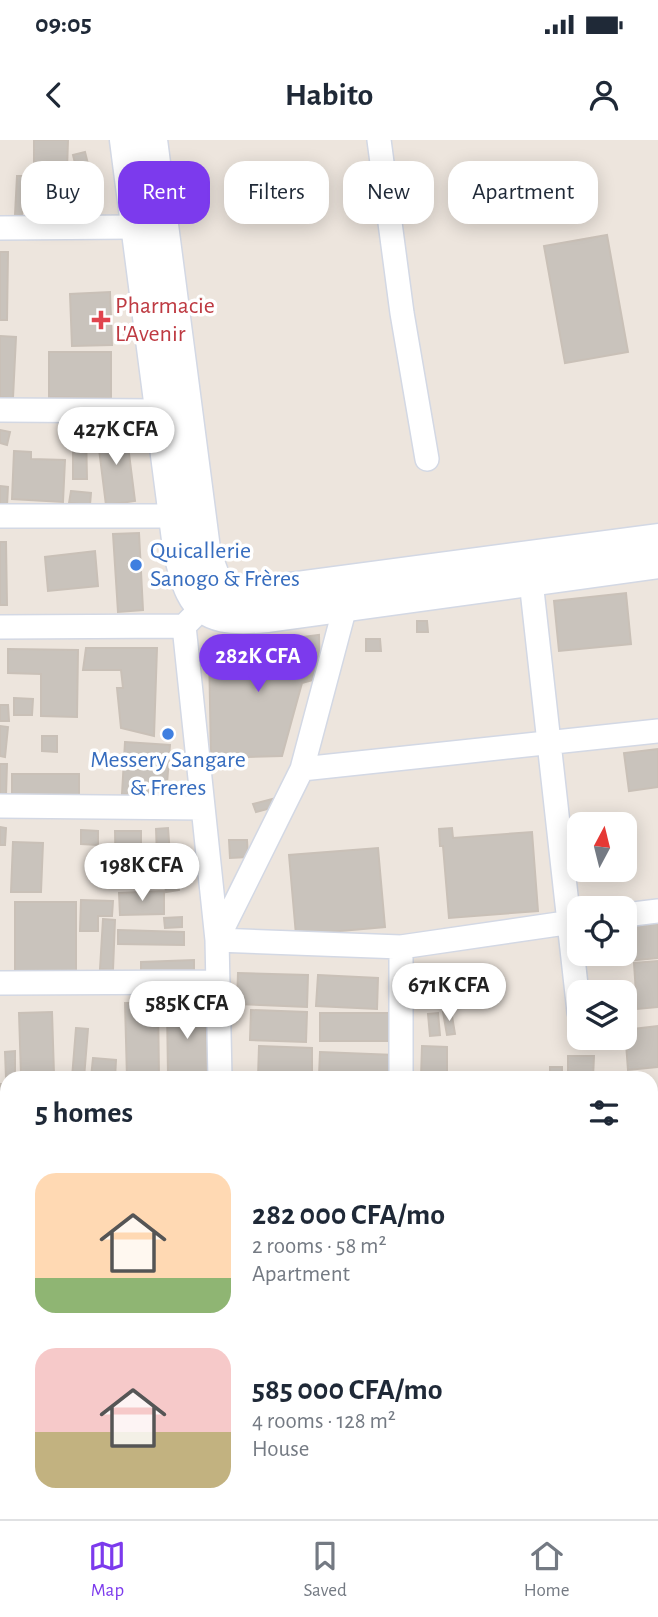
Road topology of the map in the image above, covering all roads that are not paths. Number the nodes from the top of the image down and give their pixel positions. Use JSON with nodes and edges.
{"nodes":[{"id":1,"x":125,"y":140,"type":"edge"},
{"id":2,"x":152,"y":140,"type":"edge"},
{"id":3,"x":379,"y":140,"type":"edge"},
{"id":4,"x":136,"y":227,"type":"junction"},
{"id":5,"x":0,"y":228,"type":"edge"},
{"id":6,"x":0,"y":410,"type":"edge"},
{"id":7,"x":160,"y":411,"type":"junction"},
{"id":8,"x":426,"y":459,"type":"dead end"},
{"id":9,"x":0,"y":516,"type":"edge"},
{"id":10,"x":174,"y":516,"type":"junction"},
{"id":11,"x":658,"y":539,"type":"edge"},
{"id":12,"x":658,"y":563,"type":"edge"},
{"id":13,"x":531,"y":581,"type":"junction"},
{"id":14,"x":202,"y":607,"type":"junction"},
{"id":15,"x":345,"y":607,"type":"junction"},
{"id":16,"x":0,"y":627,"type":"edge"},
{"id":17,"x":658,"y":731,"type":"edge"},
{"id":18,"x":549,"y":741,"type":"junction"},
{"id":19,"x":302,"y":769,"type":"junction"},
{"id":20,"x":0,"y":806,"type":"edge"},
{"id":21,"x":203,"y":808,"type":"junction"},
{"id":22,"x":571,"y":896,"type":"edge"},
{"id":23,"x":658,"y":911,"type":"edge"},
{"id":24,"x":637,"y":914,"type":"edge"},
{"id":25,"x":567,"y":922,"type":"edge"},
{"id":26,"x":217,"y":940,"type":"junction"},
{"id":27,"x":401,"y":947,"type":"junction"},
{"id":28,"x":218,"y":982,"type":"junction"},
{"id":29,"x":0,"y":983,"type":"edge"},
{"id":30,"x":220,"y":1071,"type":"edge"},
{"id":31,"x":401,"y":1071,"type":"edge"}],
"edges":[{"from":1,"to":4,"type":"street"},
{"from":2,"to":14,"type":"street"},
{"from":3,"to":8,"type":"street"},
{"from":4,"to":5,"type":"street"},
{"from":4,"to":7,"type":"street"},
{"from":6,"to":7,"type":"street"},
{"from":7,"to":10,"type":"street"},
{"from":9,"to":10,"type":"street"},
{"from":10,"to":14,"type":"street"},
{"from":11,"to":14,"type":"street"},
{"from":12,"to":13,"type":"street"},
{"from":13,"to":15,"type":"street"},
{"from":13,"to":18,"type":"street"},
{"from":14,"to":15,"type":"street"},
{"from":14,"to":16,"type":"street"},
{"from":14,"to":21,"type":"street"},
{"from":15,"to":19,"type":"street"},
{"from":17,"to":18,"type":"street"},
{"from":18,"to":19,"type":"street"},
{"from":18,"to":22,"type":"street"},
{"from":19,"to":26,"type":"street"},
{"from":20,"to":21,"type":"street"},
{"from":21,"to":26,"type":"street"},
{"from":23,"to":24,"type":"street"},
{"from":25,"to":27,"type":"street"},
{"from":26,"to":27,"type":"street"},
{"from":26,"to":28,"type":"street"},
{"from":27,"to":31,"type":"street"},
{"from":28,"to":29,"type":"street"},
{"from":28,"to":30,"type":"street"}]}
